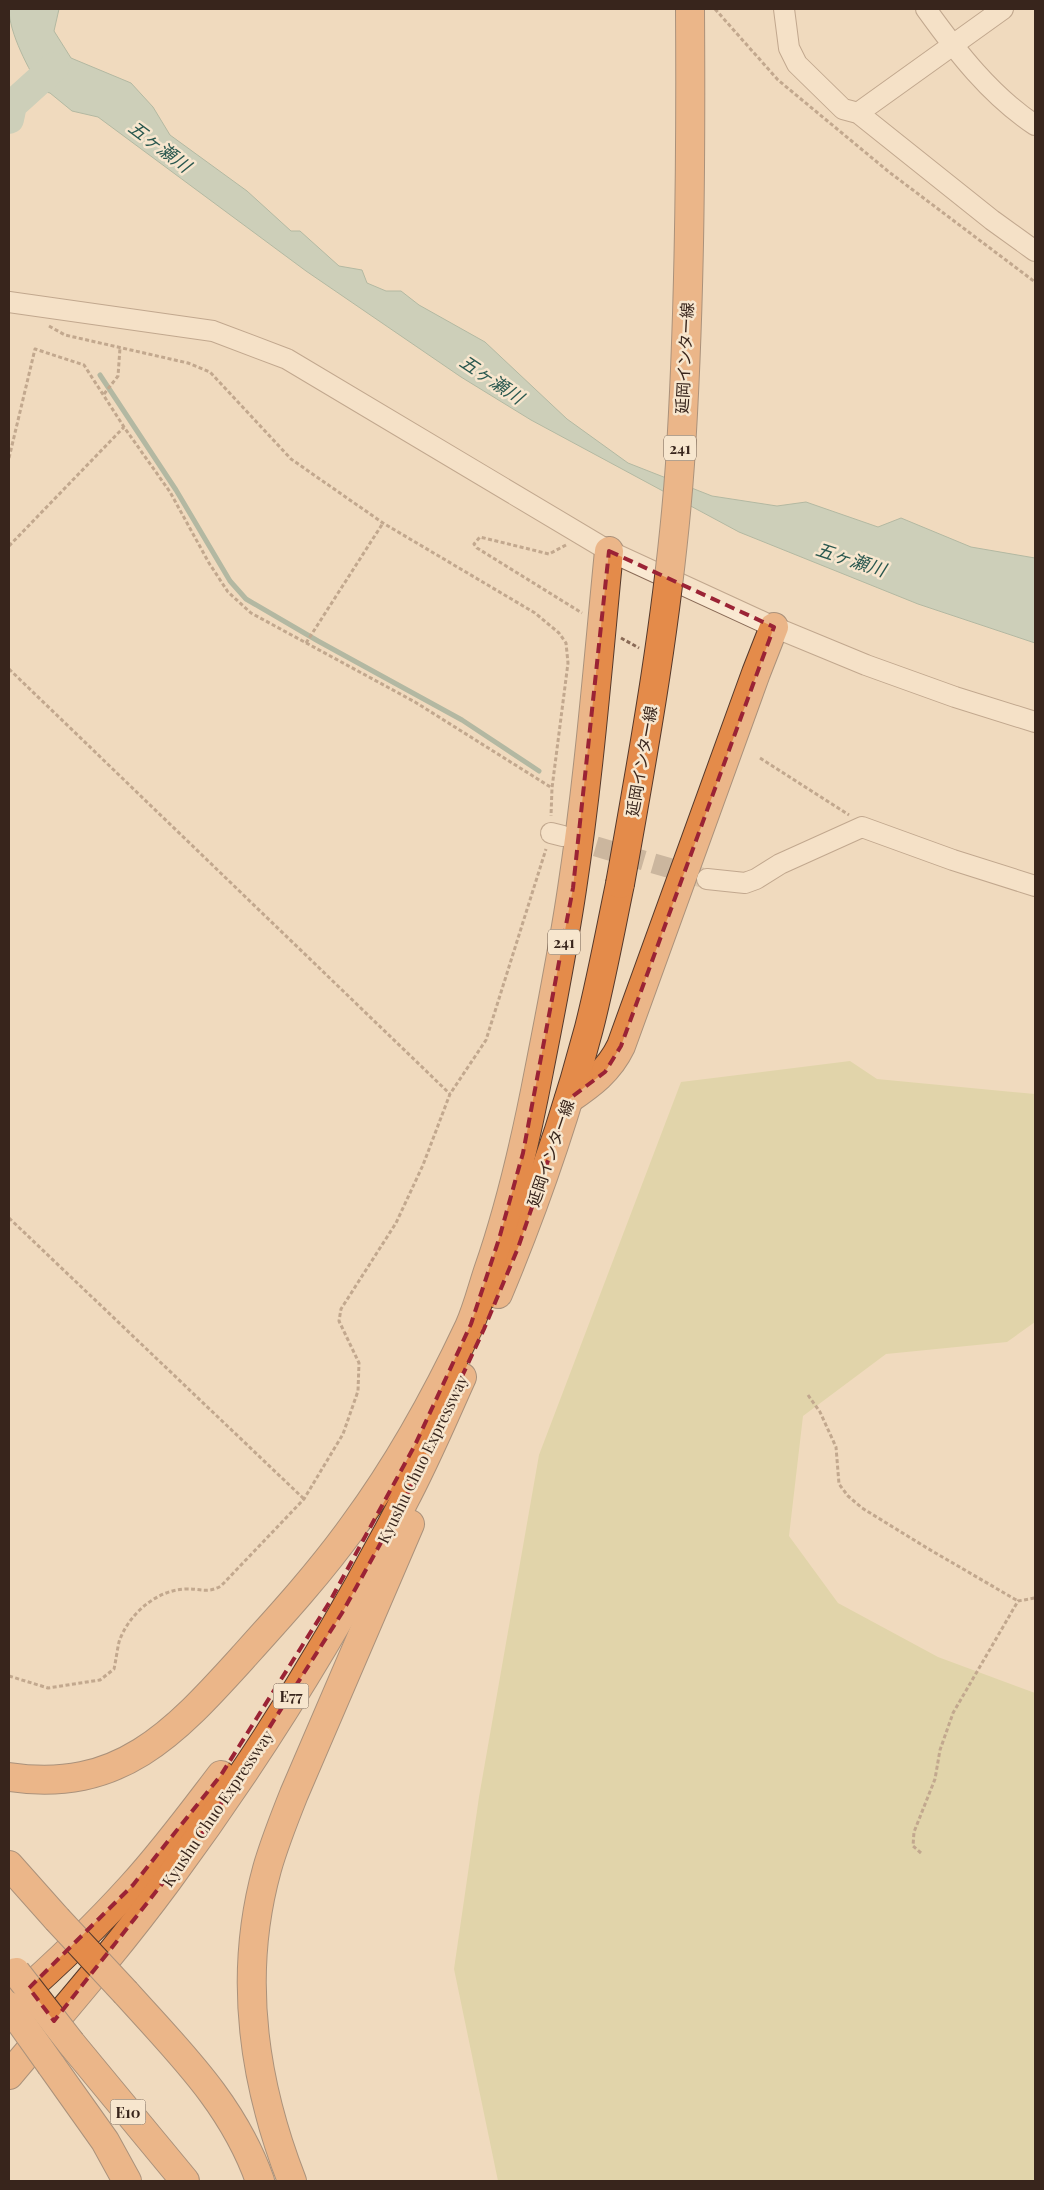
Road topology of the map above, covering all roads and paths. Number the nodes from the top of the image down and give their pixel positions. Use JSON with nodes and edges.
{"nodes":[{"id":1,"x":690,"y":9,"type":"edge"},
{"id":2,"x":715,"y":9,"type":"edge"},
{"id":3,"x":784,"y":9,"type":"edge"},
{"id":4,"x":926,"y":9,"type":"edge"},
{"id":5,"x":1003,"y":9,"type":"edge"},
{"id":6,"x":952,"y":45,"type":"junction"},
{"id":7,"x":858,"y":114,"type":"junction"},
{"id":8,"x":1035,"y":125,"type":"edge"},
{"id":9,"x":1035,"y":251,"type":"edge"},
{"id":10,"x":1035,"y":282,"type":"edge"},
{"id":11,"x":14,"y":303,"type":"edge"},
{"id":12,"x":47,"y":308,"type":"junction"},
{"id":13,"x":120,"y":348,"type":"junction"},
{"id":14,"x":104,"y":394,"type":"junction"},
{"id":15,"x":124,"y":428,"type":"junction"},
{"id":16,"x":9,"y":458,"type":"edge"},
{"id":17,"x":383,"y":523,"type":"junction"},
{"id":18,"x":584,"y":536,"type":"junction"},
{"id":19,"x":9,"y":546,"type":"edge"},
{"id":20,"x":609,"y":551,"type":"junction"},
{"id":21,"x":590,"y":618,"type":"dead end"},
{"id":22,"x":774,"y":627,"type":"junction"},
{"id":23,"x":614,"y":633,"type":"dead end"},
{"id":24,"x":306,"y":643,"type":"junction"},
{"id":25,"x":644,"y":645,"type":"dead end"},
{"id":26,"x":9,"y":670,"type":"edge"},
{"id":27,"x":1035,"y":722,"type":"edge"},
{"id":28,"x":760,"y":758,"type":"dead end"},
{"id":29,"x":552,"y":788,"type":"junction"},
{"id":30,"x":862,"y":827,"type":"junction"},
{"id":31,"x":707,"y":879,"type":"tunnel mouth"},
{"id":32,"x":620,"y":884,"type":"junction"},
{"id":33,"x":1035,"y":886,"type":"edge"},
{"id":34,"x":450,"y":1094,"type":"junction"},
{"id":35,"x":569,"y":1099,"type":"junction"},
{"id":36,"x":9,"y":1218,"type":"edge"},
{"id":37,"x":477,"y":1326,"type":"junction"},
{"id":38,"x":808,"y":1395,"type":"dead end"},
{"id":39,"x":304,"y":1499,"type":"junction"},
{"id":40,"x":1035,"y":1598,"type":"edge"},
{"id":41,"x":1018,"y":1602,"type":"junction"},
{"id":42,"x":9,"y":1676,"type":"edge"},
{"id":43,"x":221,"y":1775,"type":"junction"},
{"id":44,"x":9,"y":1778,"type":"edge"},
{"id":45,"x":921,"y":1854,"type":"dead end"},
{"id":46,"x":9,"y":1865,"type":"edge"},
{"id":47,"x":11,"y":1974,"type":"edge"},
{"id":48,"x":92,"y":1977,"type":"junction"},
{"id":49,"x":9,"y":2006,"type":"edge"},
{"id":50,"x":42,"y":2025,"type":"junction"},
{"id":51,"x":9,"y":2053,"type":"edge"},
{"id":52,"x":61,"y":2055,"type":"junction"},
{"id":53,"x":9,"y":2076,"type":"edge"},
{"id":54,"x":9,"y":2093,"type":"edge"},
{"id":55,"x":127,"y":2181,"type":"edge"},
{"id":56,"x":161,"y":2181,"type":"edge"},
{"id":57,"x":185,"y":2181,"type":"edge"},
{"id":58,"x":260,"y":2181,"type":"edge"},
{"id":59,"x":292,"y":2181,"type":"edge"}],
"edges":[{"from":1,"to":32,"type":"highway","name":"延岡インター線","number":"241","bridge":true},
{"from":2,"to":10,"type":"path"},
{"from":3,"to":7,"type":"street"},
{"from":4,"to":6,"type":"street"},
{"from":5,"to":6,"type":"street"},
{"from":6,"to":7,"type":"street"},
{"from":6,"to":8,"type":"street"},
{"from":7,"to":9,"type":"street"},
{"from":11,"to":12,"type":"street"},
{"from":12,"to":13,"type":"path"},
{"from":12,"to":18,"type":"street"},
{"from":13,"to":14,"type":"path"},
{"from":13,"to":17,"type":"path"},
{"from":14,"to":15,"type":"path"},
{"from":14,"to":16,"type":"path"},
{"from":15,"to":19,"type":"path"},
{"from":15,"to":24,"type":"path"},
{"from":17,"to":24,"type":"path"},
{"from":17,"to":29,"type":"path"},
{"from":18,"to":20,"type":"street"},
{"from":18,"to":21,"type":"path"},
{"from":20,"to":22,"type":"street"},
{"from":20,"to":37,"type":"highway","number":"241"},
{"from":22,"to":27,"type":"street"},
{"from":22,"to":35,"type":"highway"},
{"from":23,"to":25,"type":"path"},
{"from":24,"to":29,"type":"path"},
{"from":26,"to":34,"type":"path"},
{"from":28,"to":30,"type":"path"},
{"from":29,"to":34,"type":"path"},
{"from":30,"to":31,"type":"street"},
{"from":30,"to":33,"type":"street"},
{"from":32,"to":35,"type":"highway","name":"延岡インター線","number":"241"},
{"from":32,"to":37,"type":"highway","name":"延岡インター線","number":"241"},
{"from":34,"to":39,"type":"path"},
{"from":35,"to":37,"type":"highway","name":"延岡インター線","number":"241"},
{"from":36,"to":39,"type":"path"},
{"from":37,"to":43,"type":"highway","name":"Kyushu Chuo Expressway","number":"E77"},
{"from":37,"to":44,"type":"highway"},
{"from":37,"to":48,"type":"highway","name":"Kyushu Chuo Expressway","number":"E77"},
{"from":37,"to":59,"type":"highway"},
{"from":38,"to":41,"type":"path"},
{"from":39,"to":42,"type":"path"},
{"from":40,"to":41,"type":"path"},
{"from":41,"to":45,"type":"path"},
{"from":43,"to":49,"type":"highway"},
{"from":43,"to":50,"type":"highway","name":"Kyushu Chuo Expressway","number":"E77"},
{"from":46,"to":58,"type":"highway","bridge":true},
{"from":47,"to":52,"type":"highway","number":"E10"},
{"from":48,"to":50,"type":"highway","name":"Kyushu Chuo Expressway","number":"E77"},
{"from":48,"to":54,"type":"highway"},
{"from":49,"to":52,"type":"highway","bridge":true},
{"from":50,"to":51,"type":"highway","name":"Kyushu Chuo Expressway","number":"E77"},
{"from":50,"to":53,"type":"highway","name":"Kyushu Chuo Expressway","number":"E77"},
{"from":52,"to":55,"type":"highway"},
{"from":52,"to":56,"type":"highway","number":"E10"},
{"from":52,"to":57,"type":"highway","number":"E10"}]}
